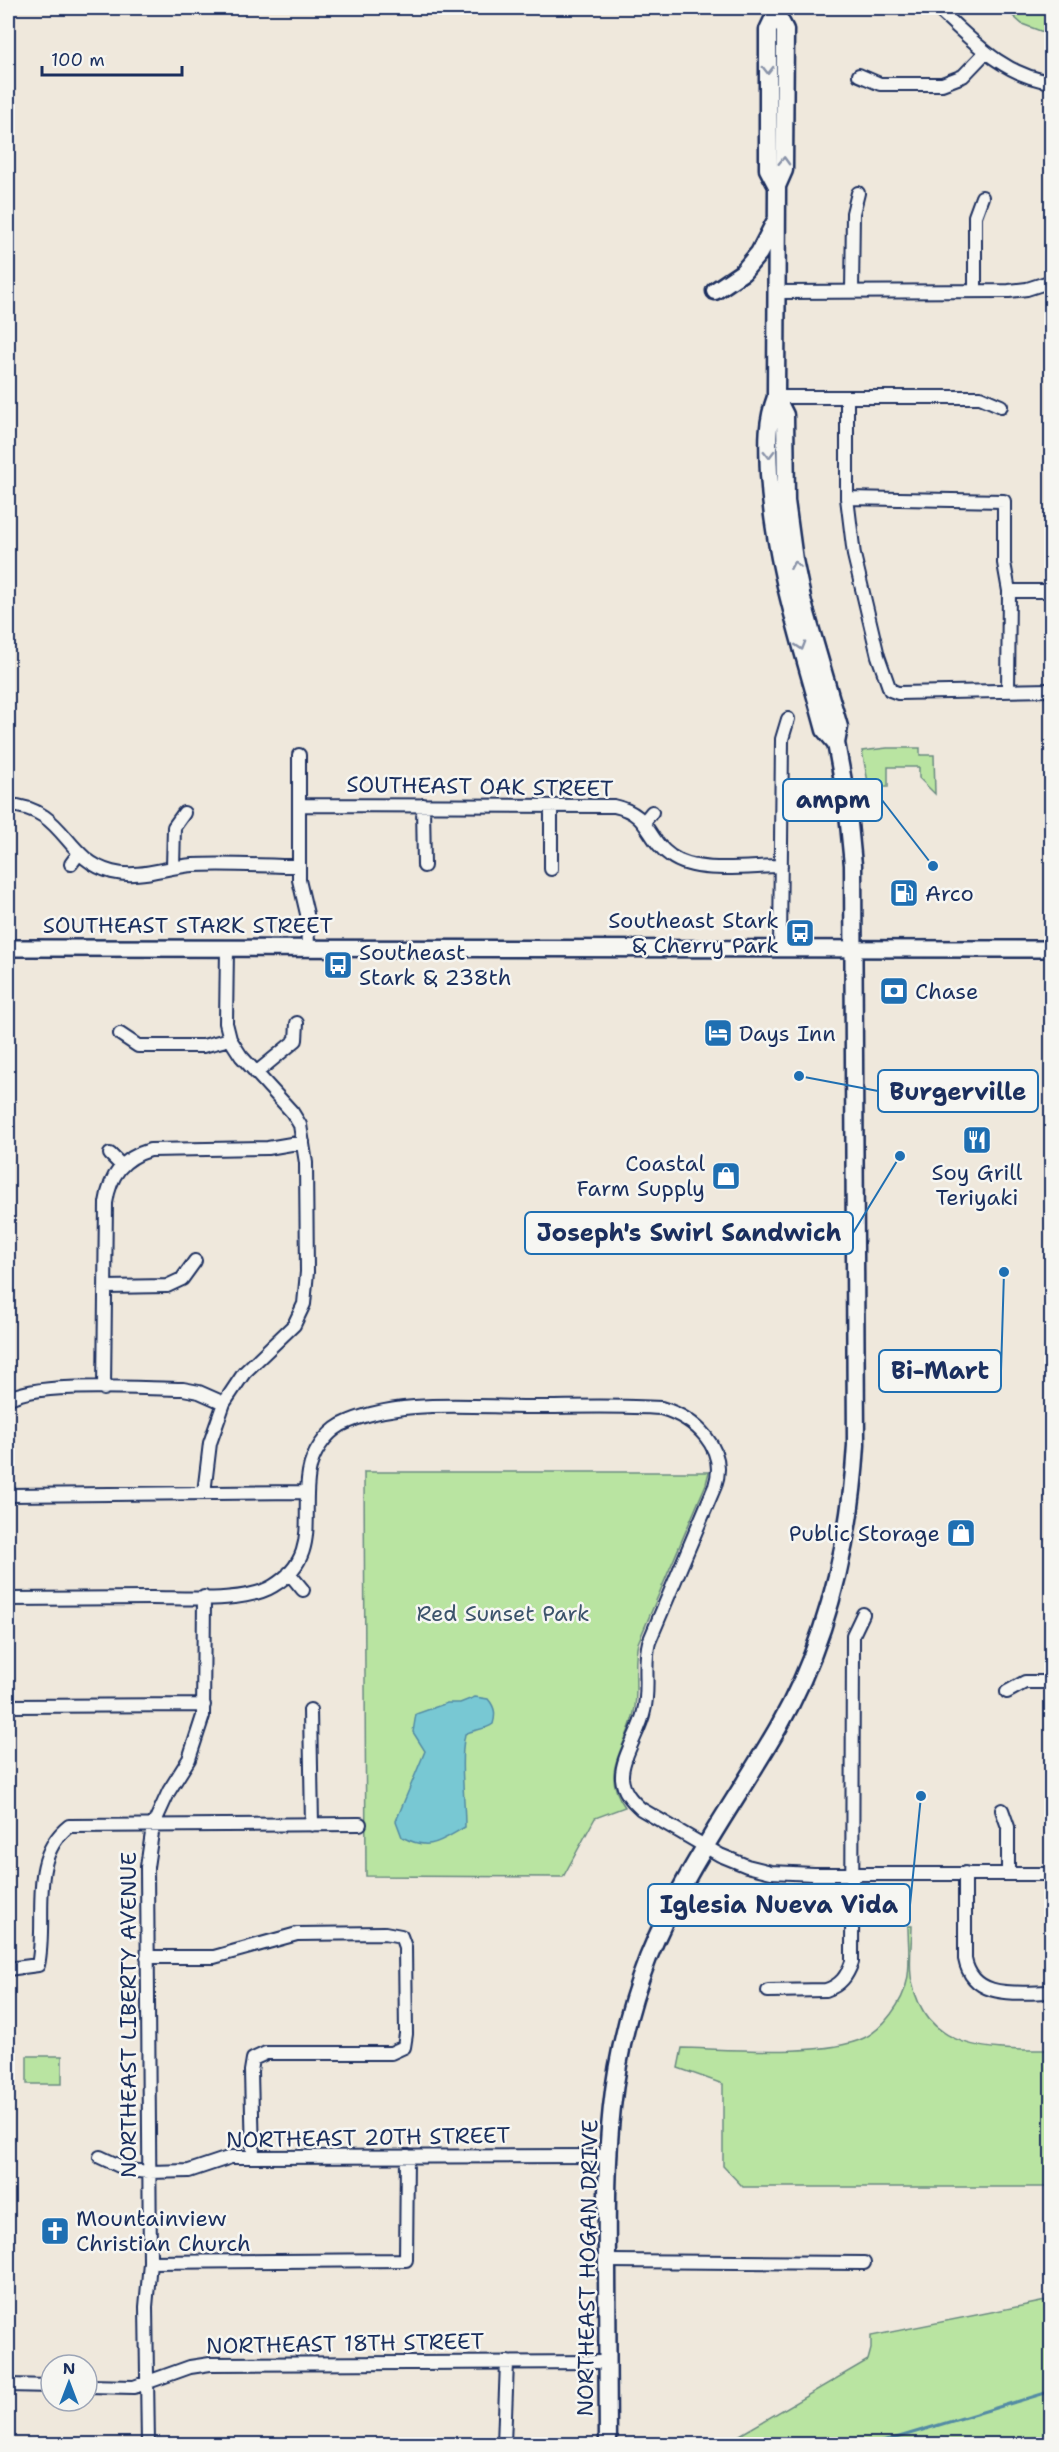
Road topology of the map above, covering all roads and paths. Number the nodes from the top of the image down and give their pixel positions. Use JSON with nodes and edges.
{"nodes":[{"id":1,"x":937,"y":8,"type":"edge"},
{"id":2,"x":776,"y":10,"type":"edge"},
{"id":3,"x":985,"y":53,"type":"junction"},
{"id":4,"x":859,"y":75,"type":"dead end"},
{"id":5,"x":1052,"y":82,"type":"edge"},
{"id":6,"x":858,"y":193,"type":"dead end"},
{"id":7,"x":982,"y":197,"type":"dead end"},
{"id":8,"x":777,"y":219,"type":"junction"},
{"id":9,"x":1052,"y":281,"type":"edge"},
{"id":10,"x":715,"y":291,"type":"dead end"},
{"id":11,"x":975,"y":291,"type":"junction"},
{"id":12,"x":777,"y":292,"type":"junction"},
{"id":13,"x":852,"y":292,"type":"junction"},
{"id":14,"x":776,"y":397,"type":"junction"},
{"id":15,"x":847,"y":398,"type":"junction"},
{"id":16,"x":1001,"y":406,"type":"dead end"},
{"id":17,"x":847,"y":498,"type":"junction"},
{"id":18,"x":1009,"y":591,"type":"junction"},
{"id":19,"x":1052,"y":591,"type":"edge"},
{"id":20,"x":1051,"y":690,"type":"edge"},
{"id":21,"x":1008,"y":692,"type":"junction"},
{"id":22,"x":788,"y":719,"type":"dead end"},
{"id":23,"x":299,"y":755,"type":"dead end"},
{"id":24,"x":8,"y":805,"type":"edge"},
{"id":25,"x":299,"y":805,"type":"junction"},
{"id":26,"x":423,"y":805,"type":"junction"},
{"id":27,"x":551,"y":806,"type":"junction"},
{"id":28,"x":184,"y":813,"type":"dead end"},
{"id":29,"x":79,"y":853,"type":"junction"},
{"id":30,"x":71,"y":864,"type":"dead end"},
{"id":31,"x":299,"y":866,"type":"junction"},
{"id":32,"x":424,"y":866,"type":"dead end"},
{"id":33,"x":781,"y":866,"type":"junction"},
{"id":34,"x":173,"y":867,"type":"junction"},
{"id":35,"x":551,"y":869,"type":"dead end"},
{"id":36,"x":8,"y":948,"type":"edge"},
{"id":37,"x":227,"y":948,"type":"junction"},
{"id":38,"x":308,"y":948,"type":"junction"},
{"id":39,"x":780,"y":949,"type":"junction"},
{"id":40,"x":854,"y":949,"type":"junction"},
{"id":41,"x":1052,"y":949,"type":"edge"},
{"id":42,"x":297,"y":1023,"type":"dead end"},
{"id":43,"x":120,"y":1034,"type":"dead end"},
{"id":44,"x":230,"y":1040,"type":"junction"},
{"id":45,"x":256,"y":1073,"type":"junction"},
{"id":46,"x":303,"y":1142,"type":"junction"},
{"id":47,"x":110,"y":1155,"type":"dead end"},
{"id":48,"x":121,"y":1165,"type":"junction"},
{"id":49,"x":195,"y":1261,"type":"dead end"},
{"id":50,"x":106,"y":1287,"type":"junction"},
{"id":51,"x":105,"y":1389,"type":"junction"},
{"id":52,"x":8,"y":1399,"type":"edge"},
{"id":53,"x":224,"y":1403,"type":"junction"},
{"id":54,"x":307,"y":1492,"type":"junction"},
{"id":55,"x":204,"y":1493,"type":"junction"},
{"id":56,"x":8,"y":1496,"type":"edge"},
{"id":57,"x":289,"y":1573,"type":"junction"},
{"id":58,"x":303,"y":1590,"type":"dead end"},
{"id":59,"x":204,"y":1598,"type":"junction"},
{"id":60,"x":8,"y":1599,"type":"edge"},
{"id":61,"x":863,"y":1614,"type":"dead end"},
{"id":62,"x":1052,"y":1682,"type":"edge"},
{"id":63,"x":1007,"y":1692,"type":"dead end"},
{"id":64,"x":204,"y":1705,"type":"junction"},
{"id":65,"x":8,"y":1706,"type":"edge"},
{"id":66,"x":310,"y":1710,"type":"dead end"},
{"id":67,"x":1002,"y":1810,"type":"dead end"},
{"id":68,"x":360,"y":1824,"type":"dead end"},
{"id":69,"x":312,"y":1825,"type":"junction"},
{"id":70,"x":153,"y":1826,"type":"junction"},
{"id":71,"x":705,"y":1847,"type":"junction"},
{"id":72,"x":966,"y":1873,"type":"junction"},
{"id":73,"x":852,"y":1874,"type":"junction"},
{"id":74,"x":1008,"y":1874,"type":"junction"},
{"id":75,"x":1052,"y":1874,"type":"edge"},
{"id":76,"x":147,"y":1957,"type":"junction"},
{"id":77,"x":8,"y":1969,"type":"edge"},
{"id":78,"x":768,"y":1991,"type":"dead end"},
{"id":79,"x":1052,"y":1992,"type":"edge"},
{"id":80,"x":406,"y":2156,"type":"junction"},
{"id":81,"x":607,"y":2156,"type":"junction"},
{"id":82,"x":100,"y":2157,"type":"dead end"},
{"id":83,"x":253,"y":2157,"type":"junction"},
{"id":84,"x":149,"y":2172,"type":"junction"},
{"id":85,"x":607,"y":2261,"type":"junction"},
{"id":86,"x":150,"y":2262,"type":"junction"},
{"id":87,"x":864,"y":2263,"type":"dead end"},
{"id":88,"x":507,"y":2362,"type":"junction"},
{"id":89,"x":607,"y":2362,"type":"junction"},
{"id":90,"x":146,"y":2383,"type":"junction"},
{"id":91,"x":8,"y":2385,"type":"edge"},
{"id":92,"x":39,"y":2386,"type":"edge"},
{"id":93,"x":99,"y":2386,"type":"edge"},
{"id":94,"x":148,"y":2445,"type":"edge"},
{"id":95,"x":504,"y":2445,"type":"edge"},
{"id":96,"x":608,"y":2445,"type":"edge"}],
"edges":[{"from":1,"to":3,"type":"street"},
{"from":2,"to":8,"type":"highway","name":"NORTHEAST HOGAN DRIVE"},
{"from":3,"to":4,"type":"street"},
{"from":3,"to":5,"type":"street"},
{"from":6,"to":13,"type":"street"},
{"from":7,"to":11,"type":"street"},
{"from":8,"to":10,"type":"highway"},
{"from":8,"to":12,"type":"highway","name":"NORTHEAST HOGAN DRIVE"},
{"from":9,"to":11,"type":"street"},
{"from":11,"to":13,"type":"street"},
{"from":12,"to":13,"type":"street"},
{"from":12,"to":14,"type":"highway","name":"NORTHEAST HOGAN DRIVE"},
{"from":14,"to":15,"type":"street"},
{"from":14,"to":40,"type":"highway","name":"NORTHEAST HOGAN DRIVE"},
{"from":15,"to":16,"type":"street"},
{"from":15,"to":17,"type":"street"},
{"from":17,"to":18,"type":"street"},
{"from":17,"to":21,"type":"street"},
{"from":18,"to":19,"type":"street"},
{"from":18,"to":21,"type":"street"},
{"from":20,"to":21,"type":"street"},
{"from":22,"to":33,"type":"street"},
{"from":23,"to":25,"type":"street"},
{"from":24,"to":29,"type":"street"},
{"from":25,"to":26,"type":"street","name":"SOUTHEAST OAK STREET"},
{"from":25,"to":31,"type":"street"},
{"from":26,"to":27,"type":"street","name":"SOUTHEAST OAK STREET"},
{"from":26,"to":32,"type":"street"},
{"from":27,"to":33,"type":"street","name":"SOUTHEAST OAK STREET"},
{"from":27,"to":35,"type":"street"},
{"from":28,"to":34,"type":"street"},
{"from":29,"to":30,"type":"street"},
{"from":29,"to":34,"type":"street"},
{"from":31,"to":34,"type":"street"},
{"from":31,"to":38,"type":"street"},
{"from":33,"to":39,"type":"street"},
{"from":36,"to":37,"type":"main road","name":"SOUTHEAST STARK STREET"},
{"from":37,"to":38,"type":"main road","name":"SOUTHEAST STARK STREET"},
{"from":37,"to":44,"type":"street"},
{"from":38,"to":39,"type":"main road","name":"SOUTHEAST STARK STREET"},
{"from":39,"to":40,"type":"main road","name":"SOUTHEAST STARK STREET"},
{"from":40,"to":41,"type":"main road","name":"SOUTHEAST STARK STREET"},
{"from":40,"to":71,"type":"highway","name":"NORTHEAST HOGAN DRIVE"},
{"from":42,"to":45,"type":"street"},
{"from":43,"to":44,"type":"street"},
{"from":44,"to":45,"type":"street"},
{"from":45,"to":46,"type":"street"},
{"from":46,"to":48,"type":"street"},
{"from":46,"to":53,"type":"street"},
{"from":47,"to":48,"type":"street"},
{"from":48,"to":50,"type":"street"},
{"from":49,"to":50,"type":"street"},
{"from":50,"to":51,"type":"street"},
{"from":51,"to":52,"type":"street"},
{"from":51,"to":53,"type":"street"},
{"from":53,"to":55,"type":"street"},
{"from":54,"to":55,"type":"street"},
{"from":54,"to":57,"type":"street"},
{"from":54,"to":71,"type":"street"},
{"from":55,"to":56,"type":"street"},
{"from":57,"to":58,"type":"street"},
{"from":57,"to":59,"type":"street"},
{"from":59,"to":60,"type":"street"},
{"from":59,"to":64,"type":"street","name":"NORTHEAST LIBERTY AVENUE"},
{"from":61,"to":73,"type":"street"},
{"from":62,"to":63,"type":"street"},
{"from":64,"to":65,"type":"street"},
{"from":64,"to":70,"type":"street","name":"NORTHEAST LIBERTY AVENUE"},
{"from":66,"to":69,"type":"street"},
{"from":67,"to":74,"type":"street"},
{"from":68,"to":69,"type":"street"},
{"from":69,"to":70,"type":"street"},
{"from":70,"to":76,"type":"street","name":"NORTHEAST LIBERTY AVENUE"},
{"from":70,"to":77,"type":"street"},
{"from":71,"to":73,"type":"street"},
{"from":71,"to":81,"type":"highway","name":"NORTHEAST HOGAN DRIVE"},
{"from":72,"to":73,"type":"street"},
{"from":72,"to":74,"type":"street"},
{"from":72,"to":79,"type":"street"},
{"from":73,"to":78,"type":"street"},
{"from":74,"to":75,"type":"street"},
{"from":76,"to":83,"type":"street"},
{"from":76,"to":84,"type":"street","name":"NORTHEAST LIBERTY AVENUE"},
{"from":80,"to":81,"type":"street","name":"NORTHEAST 20TH STREET"},
{"from":80,"to":83,"type":"street","name":"NORTHEAST 20TH STREET"},
{"from":80,"to":86,"type":"street"},
{"from":81,"to":85,"type":"highway","name":"NORTHEAST HOGAN DRIVE"},
{"from":82,"to":84,"type":"street","name":"NORTHEAST 20TH STREET"},
{"from":83,"to":84,"type":"street","name":"NORTHEAST 20TH STREET"},
{"from":84,"to":86,"type":"street","name":"NORTHEAST LIBERTY AVENUE"},
{"from":85,"to":87,"type":"street"},
{"from":85,"to":89,"type":"highway","name":"NORTHEAST HOGAN DRIVE"},
{"from":86,"to":90,"type":"street","name":"NORTHEAST LIBERTY AVENUE"},
{"from":88,"to":89,"type":"street","name":"NORTHEAST 18TH STREET"},
{"from":88,"to":90,"type":"street","name":"NORTHEAST 18TH STREET"},
{"from":88,"to":95,"type":"street"},
{"from":89,"to":96,"type":"highway","name":"NORTHEAST HOGAN DRIVE"},
{"from":90,"to":93,"type":"street","name":"NORTHEAST 18TH STREET"},
{"from":90,"to":94,"type":"street","name":"NORTHEAST LIBERTY AVENUE"},
{"from":91,"to":92,"type":"street"}]}
